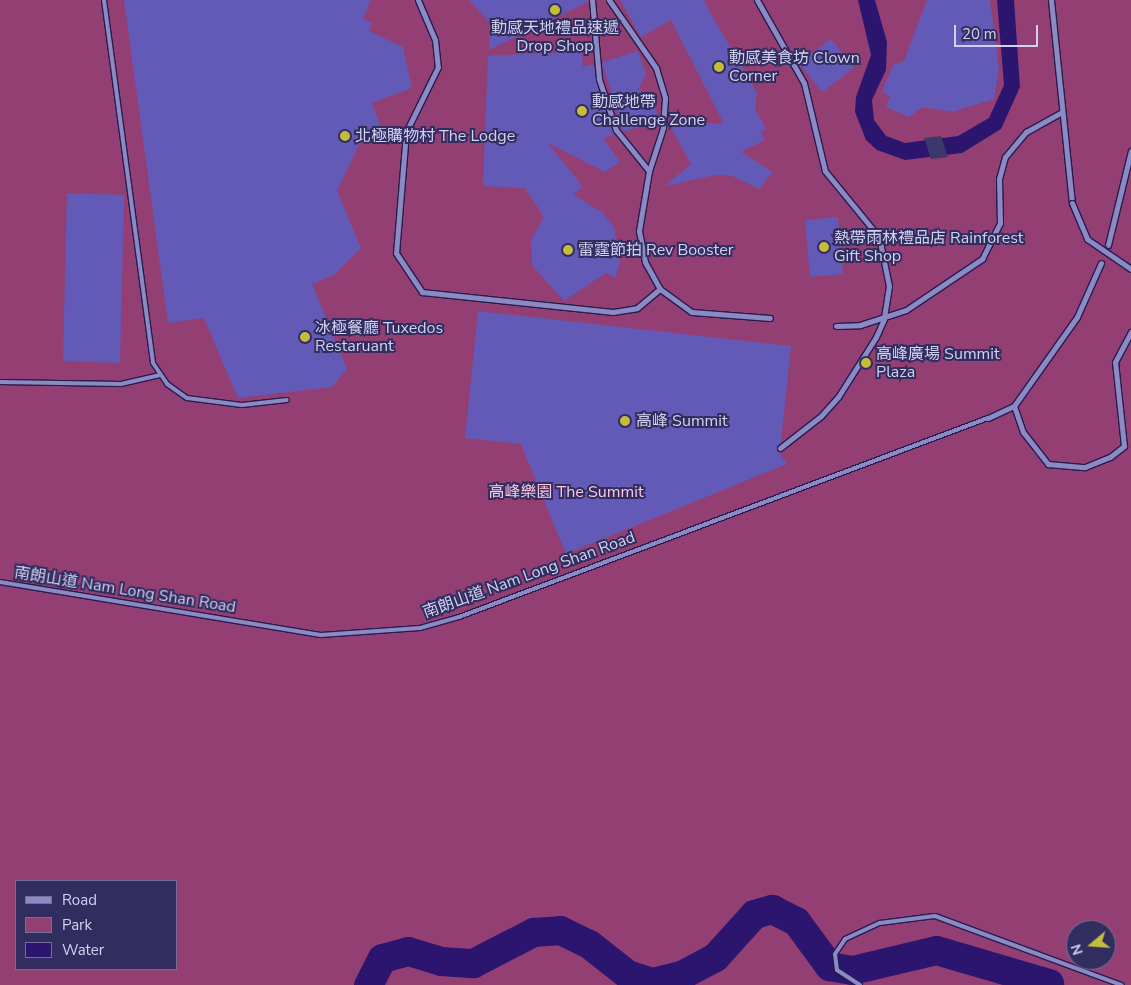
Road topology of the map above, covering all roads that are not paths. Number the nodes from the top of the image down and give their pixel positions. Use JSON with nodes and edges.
{"nodes":[{"id":1,"x":104,"y":0,"type":"edge"},
{"id":2,"x":418,"y":0,"type":"edge"},
{"id":3,"x":592,"y":0,"type":"edge"},
{"id":4,"x":609,"y":0,"type":"edge"},
{"id":5,"x":757,"y":0,"type":"edge"},
{"id":6,"x":1050,"y":0,"type":"edge"},
{"id":7,"x":1062,"y":112,"type":"junction"},
{"id":8,"x":1131,"y":150,"type":"edge"},
{"id":9,"x":649,"y":171,"type":"junction"},
{"id":10,"x":1108,"y":245,"type":"dead end"},
{"id":11,"x":1101,"y":263,"type":"dead end"},
{"id":12,"x":1131,"y":269,"type":"edge"},
{"id":13,"x":660,"y":289,"type":"junction"},
{"id":14,"x":770,"y":318,"type":"dead end"},
{"id":15,"x":884,"y":319,"type":"junction"},
{"id":16,"x":836,"y":326,"type":"dead end"},
{"id":17,"x":1131,"y":332,"type":"edge"},
{"id":18,"x":159,"y":375,"type":"junction"},
{"id":19,"x":0,"y":382,"type":"edge"},
{"id":20,"x":287,"y":400,"type":"dead end"},
{"id":21,"x":1014,"y":406,"type":"junction"},
{"id":22,"x":988,"y":418,"type":"joint"},
{"id":23,"x":780,"y":448,"type":"dead end"},
{"id":24,"x":0,"y":582,"type":"edge"},
{"id":25,"x":860,"y":985,"type":"edge"},
{"id":26,"x":1122,"y":985,"type":"edge"}],
"edges":[{"from":1,"to":18,"type":"lane"},
{"from":2,"to":13,"type":"street"},
{"from":3,"to":9,"type":"street"},
{"from":4,"to":9,"type":"street"},
{"from":5,"to":15,"type":"street"},
{"from":6,"to":7,"type":"street"},
{"from":7,"to":12,"type":"street","bridge":true},
{"from":7,"to":15,"type":"street"},
{"from":8,"to":10,"type":"street"},
{"from":9,"to":13,"type":"street"},
{"from":11,"to":21,"type":"street"},
{"from":13,"to":14,"type":"street"},
{"from":15,"to":16,"type":"street"},
{"from":15,"to":23,"type":"street"},
{"from":17,"to":21,"type":"street"},
{"from":18,"to":19,"type":"lane"},
{"from":18,"to":20,"type":"lane"},
{"from":21,"to":22,"type":"street"},
{"from":22,"to":24,"type":"lane","name":"南朗山道 Nam Long Shan Road"},
{"from":25,"to":26,"type":"lane"}]}
